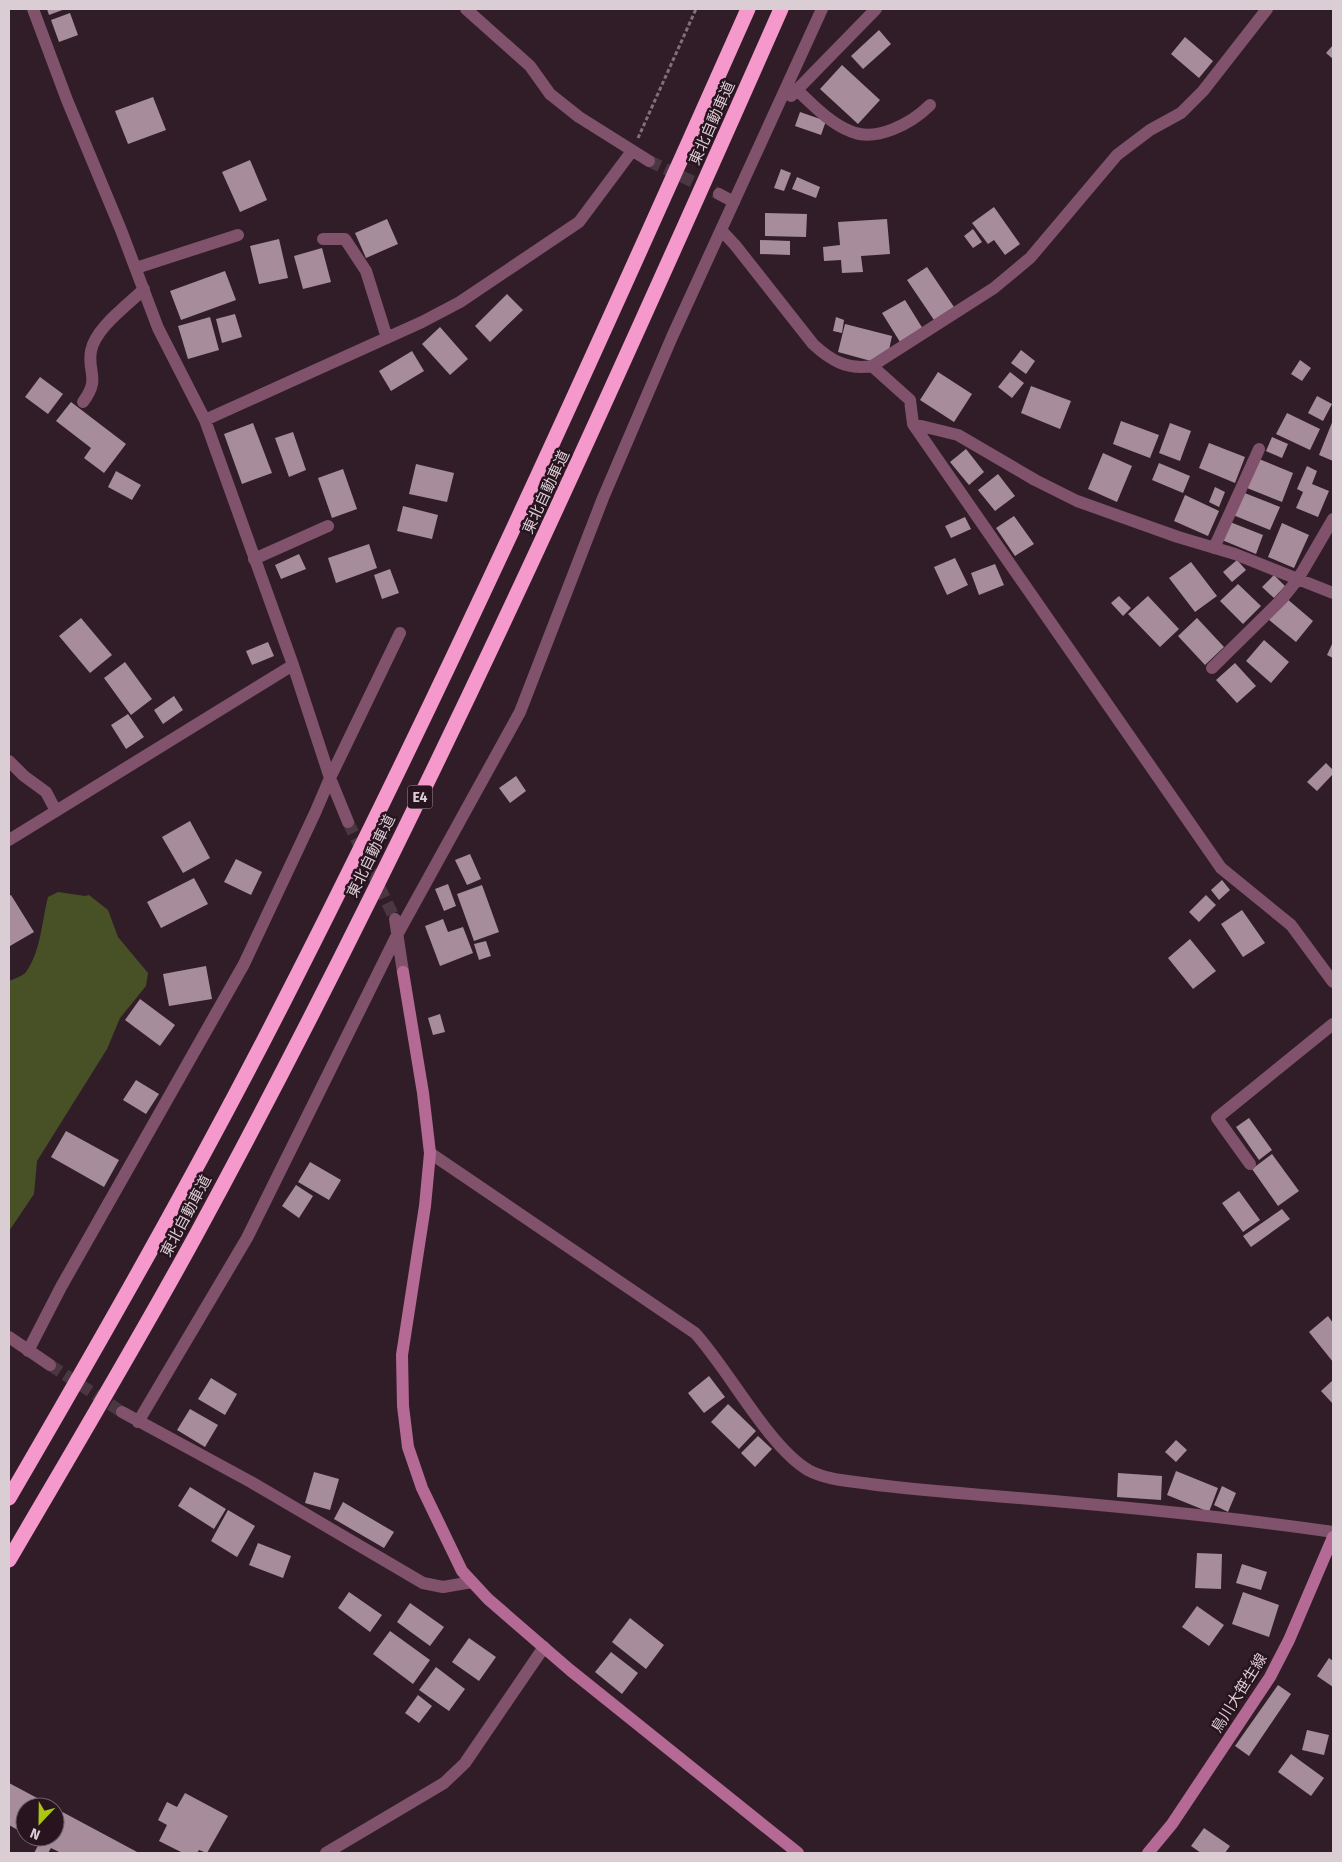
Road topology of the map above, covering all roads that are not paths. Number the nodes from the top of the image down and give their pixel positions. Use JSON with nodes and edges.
{"nodes":[{"id":1,"x":33,"y":9,"type":"edge"},
{"id":2,"x":466,"y":9,"type":"edge"},
{"id":3,"x":748,"y":9,"type":"edge"},
{"id":4,"x":781,"y":9,"type":"edge"},
{"id":5,"x":822,"y":9,"type":"edge"},
{"id":6,"x":876,"y":9,"type":"edge"},
{"id":7,"x":1267,"y":9,"type":"edge"},
{"id":8,"x":798,"y":92,"type":"junction"},
{"id":9,"x":781,"y":98,"type":"junction"},
{"id":10,"x":930,"y":105,"type":"dead end"},
{"id":11,"x":632,"y":151,"type":"junction"},
{"id":12,"x":649,"y":161,"type":"tunnel mouth"},
{"id":13,"x":719,"y":194,"type":"tunnel mouth"},
{"id":14,"x":734,"y":202,"type":"junction"},
{"id":15,"x":721,"y":230,"type":"junction"},
{"id":16,"x":238,"y":235,"type":"dead end"},
{"id":17,"x":323,"y":239,"type":"dead end"},
{"id":18,"x":136,"y":268,"type":"junction"},
{"id":19,"x":144,"y":289,"type":"junction"},
{"id":20,"x":387,"y":338,"type":"junction"},
{"id":21,"x":872,"y":366,"type":"junction"},
{"id":22,"x":83,"y":402,"type":"dead end"},
{"id":23,"x":205,"y":420,"type":"junction"},
{"id":24,"x":913,"y":424,"type":"junction"},
{"id":25,"x":1258,"y":449,"type":"dead end"},
{"id":26,"x":1333,"y":519,"type":"edge"},
{"id":27,"x":328,"y":526,"type":"dead end"},
{"id":28,"x":1214,"y":548,"type":"junction"},
{"id":29,"x":254,"y":559,"type":"junction"},
{"id":30,"x":1298,"y":579,"type":"junction"},
{"id":31,"x":1333,"y":593,"type":"edge"},
{"id":32,"x":400,"y":633,"type":"dead end"},
{"id":33,"x":293,"y":665,"type":"junction"},
{"id":34,"x":1212,"y":668,"type":"dead end"},
{"id":35,"x":9,"y":761,"type":"edge"},
{"id":36,"x":330,"y":778,"type":"junction"},
{"id":37,"x":56,"y":811,"type":"junction"},
{"id":38,"x":348,"y":822,"type":"tunnel mouth"},
{"id":39,"x":9,"y":840,"type":"edge"},
{"id":40,"x":395,"y":919,"type":"tunnel mouth"},
{"id":41,"x":397,"y":935,"type":"junction"},
{"id":42,"x":1333,"y":982,"type":"edge"},
{"id":43,"x":1333,"y":1024,"type":"edge"},
{"id":44,"x":430,"y":1153,"type":"junction"},
{"id":45,"x":1250,"y":1164,"type":"dead end"},
{"id":46,"x":9,"y":1336,"type":"edge"},
{"id":47,"x":28,"y":1352,"type":"junction"},
{"id":48,"x":50,"y":1365,"type":"tunnel mouth"},
{"id":49,"x":122,"y":1412,"type":"tunnel mouth"},
{"id":50,"x":138,"y":1422,"type":"junction"},
{"id":51,"x":9,"y":1498,"type":"edge"},
{"id":52,"x":1333,"y":1532,"type":"edge"},
{"id":53,"x":1333,"y":1537,"type":"edge"},
{"id":54,"x":9,"y":1560,"type":"edge"},
{"id":55,"x":472,"y":1582,"type":"junction"},
{"id":56,"x":544,"y":1647,"type":"junction"},
{"id":57,"x":326,"y":1853,"type":"edge"},
{"id":58,"x":798,"y":1853,"type":"edge"},
{"id":59,"x":1148,"y":1853,"type":"edge"}],
"edges":[{"from":1,"to":18,"type":"street"},
{"from":2,"to":11,"type":"street"},
{"from":3,"to":51,"type":"highway","name":"東北自動車道","number":"E4"},
{"from":4,"to":54,"type":"highway","name":"東北自動車道","number":"E4"},
{"from":5,"to":9,"type":"street"},
{"from":6,"to":8,"type":"street"},
{"from":7,"to":21,"type":"street"},
{"from":8,"to":9,"type":"street"},
{"from":8,"to":10,"type":"street"},
{"from":9,"to":14,"type":"street"},
{"from":11,"to":12,"type":"street"},
{"from":11,"to":20,"type":"street"},
{"from":13,"to":14,"type":"street"},
{"from":14,"to":15,"type":"street"},
{"from":15,"to":21,"type":"street"},
{"from":15,"to":41,"type":"street"},
{"from":16,"to":18,"type":"street"},
{"from":17,"to":20,"type":"street"},
{"from":18,"to":19,"type":"street"},
{"from":19,"to":22,"type":"street"},
{"from":19,"to":23,"type":"street"},
{"from":20,"to":23,"type":"street"},
{"from":21,"to":24,"type":"street"},
{"from":23,"to":29,"type":"street"},
{"from":24,"to":28,"type":"street"},
{"from":24,"to":42,"type":"street"},
{"from":25,"to":28,"type":"street"},
{"from":26,"to":30,"type":"street"},
{"from":27,"to":29,"type":"street"},
{"from":28,"to":30,"type":"street"},
{"from":29,"to":33,"type":"street"},
{"from":30,"to":31,"type":"street"},
{"from":30,"to":34,"type":"street"},
{"from":32,"to":36,"type":"street"},
{"from":33,"to":36,"type":"street"},
{"from":33,"to":37,"type":"street"},
{"from":35,"to":37,"type":"street"},
{"from":36,"to":38,"type":"street"},
{"from":36,"to":47,"type":"street"},
{"from":37,"to":39,"type":"street"},
{"from":40,"to":41,"type":"street"},
{"from":41,"to":44,"type":"street"},
{"from":41,"to":50,"type":"street"},
{"from":43,"to":45,"type":"street"},
{"from":44,"to":52,"type":"street"},
{"from":44,"to":55,"type":"street"},
{"from":46,"to":47,"type":"street"},
{"from":47,"to":48,"type":"street"},
{"from":49,"to":50,"type":"street"},
{"from":50,"to":55,"type":"street"},
{"from":53,"to":59,"type":"street","name":"鳥川大笹生線"},
{"from":55,"to":56,"type":"street"},
{"from":56,"to":57,"type":"street"},
{"from":56,"to":58,"type":"street"}]}
